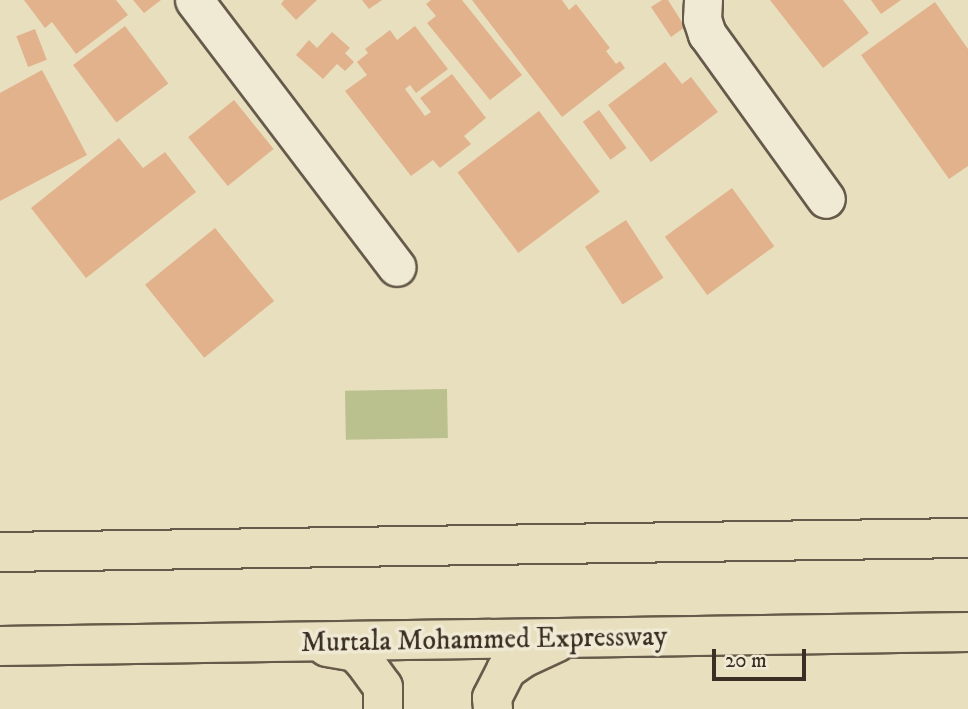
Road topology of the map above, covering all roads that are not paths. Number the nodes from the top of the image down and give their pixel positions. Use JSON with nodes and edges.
{"nodes":[{"id":1,"x":194,"y":0,"type":"edge"},
{"id":2,"x":703,"y":0,"type":"edge"},
{"id":3,"x":826,"y":199,"type":"dead end"},
{"id":4,"x":397,"y":267,"type":"dead end"},
{"id":5,"x":968,"y":538,"type":"edge"},
{"id":6,"x":0,"y":552,"type":"edge"},
{"id":7,"x":968,"y":632,"type":"edge"},
{"id":8,"x":563,"y":640,"type":"junction"},
{"id":9,"x":304,"y":642,"type":"junction"},
{"id":10,"x":0,"y":646,"type":"edge"},
{"id":11,"x":383,"y":709,"type":"edge"},
{"id":12,"x":493,"y":709,"type":"edge"}],
"edges":[{"from":1,"to":4,"type":"street"},
{"from":2,"to":3,"type":"street"},
{"from":5,"to":6,"type":"highway"},
{"from":7,"to":8,"type":"highway","name":"Murtala Mohammed Expressway"},
{"from":8,"to":9,"type":"highway","name":"Murtala Mohammed Expressway"},
{"from":8,"to":12,"type":"highway"},
{"from":9,"to":10,"type":"highway","name":"Murtala Mohammed Expressway"},
{"from":9,"to":11,"type":"highway"}]}
